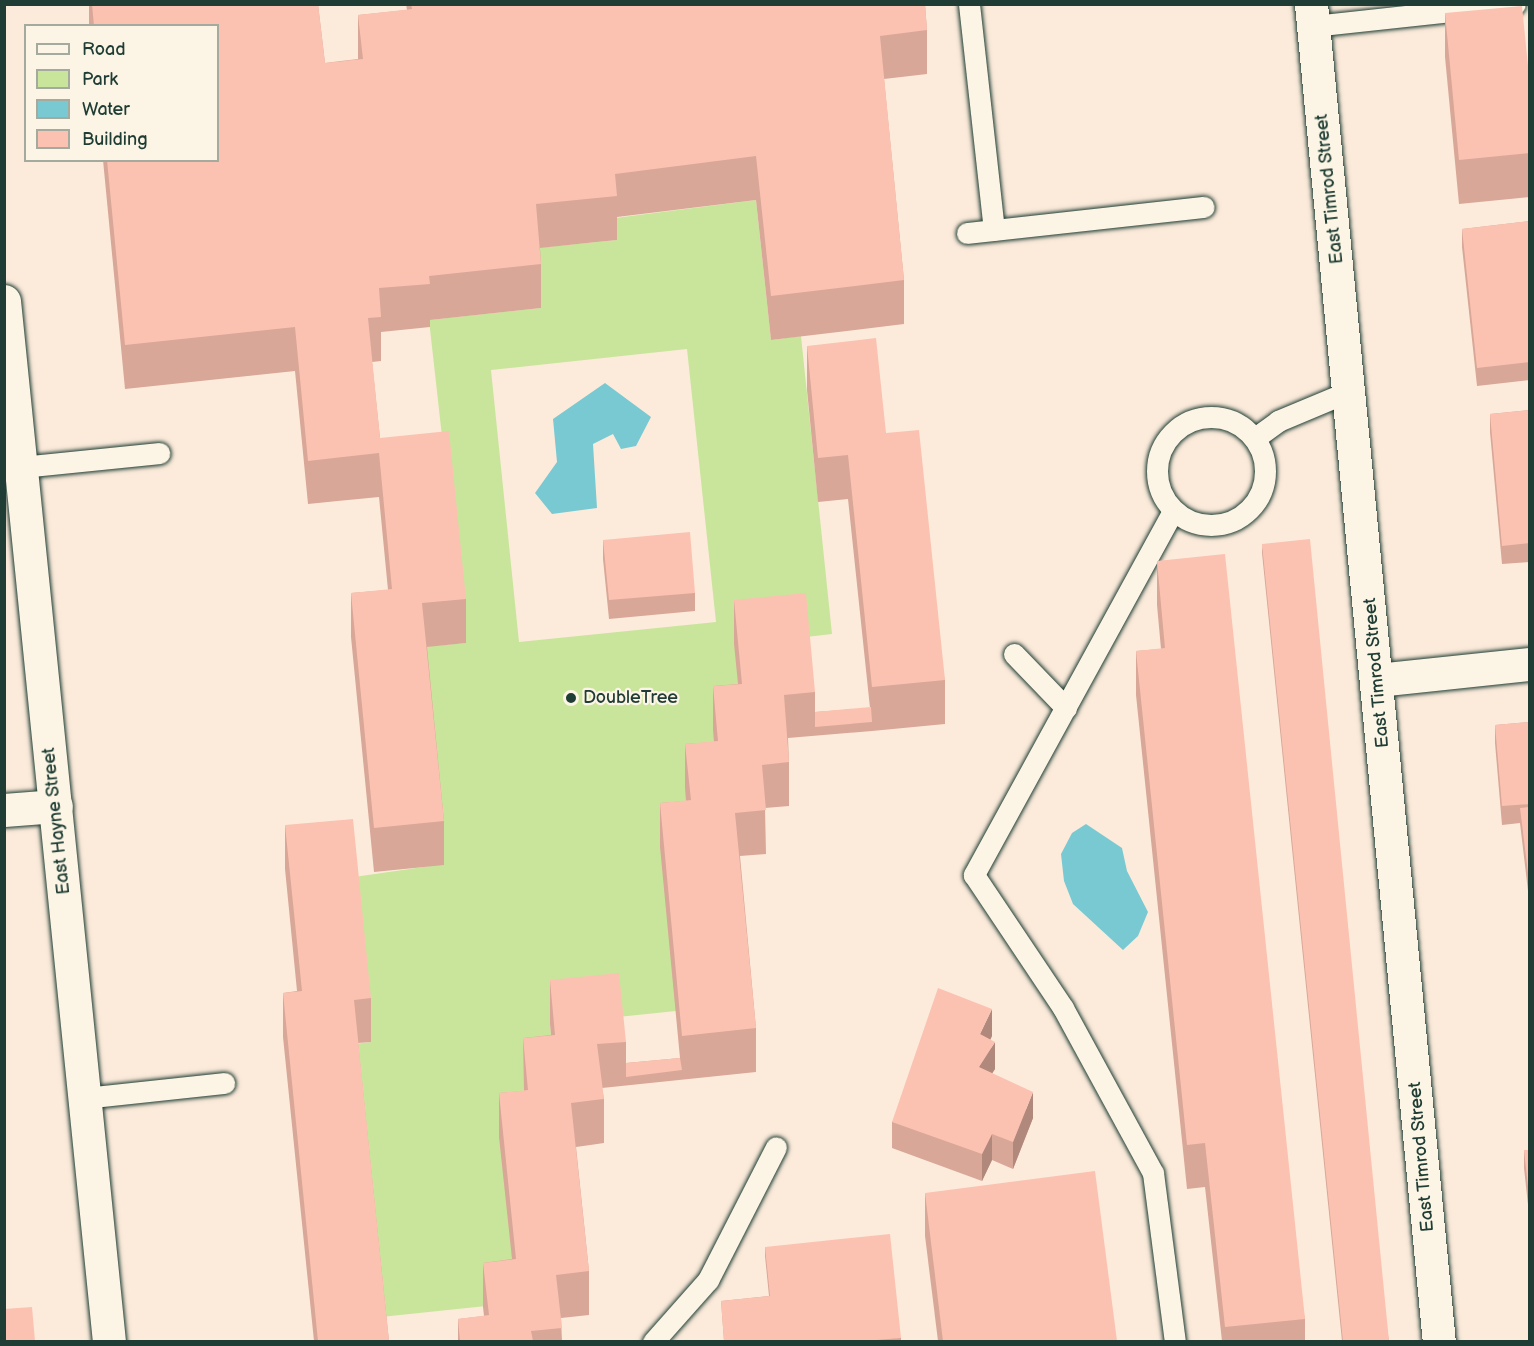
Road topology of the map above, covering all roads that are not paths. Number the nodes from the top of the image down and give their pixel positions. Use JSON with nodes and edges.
{"nodes":[{"id":1,"x":969,"y":4,"type":"edge"},
{"id":2,"x":1515,"y":4,"type":"edge"},
{"id":3,"x":1312,"y":15,"type":"edge"},
{"id":4,"x":1204,"y":207,"type":"dead end"},
{"id":5,"x":994,"y":230,"type":"junction"},
{"id":6,"x":967,"y":233,"type":"dead end"},
{"id":7,"x":4,"y":301,"type":"edge"},
{"id":8,"x":1352,"y":390,"type":"junction"},
{"id":9,"x":1255,"y":438,"type":"junction"},
{"id":10,"x":159,"y":453,"type":"dead end"},
{"id":11,"x":22,"y":467,"type":"junction"},
{"id":12,"x":1173,"y":511,"type":"junction"},
{"id":13,"x":1014,"y":654,"type":"dead end"},
{"id":14,"x":1530,"y":664,"type":"edge"},
{"id":15,"x":1377,"y":680,"type":"junction"},
{"id":16,"x":1066,"y":708,"type":"junction"},
{"id":17,"x":56,"y":806,"type":"junction"},
{"id":18,"x":4,"y":810,"type":"edge"},
{"id":19,"x":224,"y":1083,"type":"dead end"},
{"id":20,"x":84,"y":1098,"type":"junction"},
{"id":21,"x":776,"y":1147,"type":"dead end"},
{"id":22,"x":109,"y":1341,"type":"edge"},
{"id":23,"x":652,"y":1341,"type":"edge"},
{"id":24,"x":1175,"y":1341,"type":"edge"},
{"id":25,"x":1439,"y":1341,"type":"edge"}],
"edges":[{"from":1,"to":5,"type":"lane"},
{"from":2,"to":3,"type":"lane"},
{"from":3,"to":8,"type":"street","name":"East Timrod Street"},
{"from":4,"to":5,"type":"lane"},
{"from":5,"to":6,"type":"lane"},
{"from":7,"to":11,"type":"street","name":"East Hayne Street"},
{"from":8,"to":9,"type":"lane"},
{"from":8,"to":15,"type":"street","name":"East Timrod Street"},
{"from":9,"to":12,"type":"lane"},
{"from":9,"to":12,"type":"lane"},
{"from":10,"to":11,"type":"lane"},
{"from":11,"to":17,"type":"street","name":"East Hayne Street"},
{"from":12,"to":16,"type":"lane"},
{"from":13,"to":16,"type":"lane"},
{"from":14,"to":15,"type":"street"},
{"from":15,"to":25,"type":"street","name":"East Timrod Street"},
{"from":16,"to":24,"type":"lane"},
{"from":17,"to":18,"type":"street"},
{"from":17,"to":20,"type":"street","name":"East Hayne Street"},
{"from":19,"to":20,"type":"lane"},
{"from":20,"to":22,"type":"street","name":"East Hayne Street"},
{"from":21,"to":23,"type":"lane"}]}
